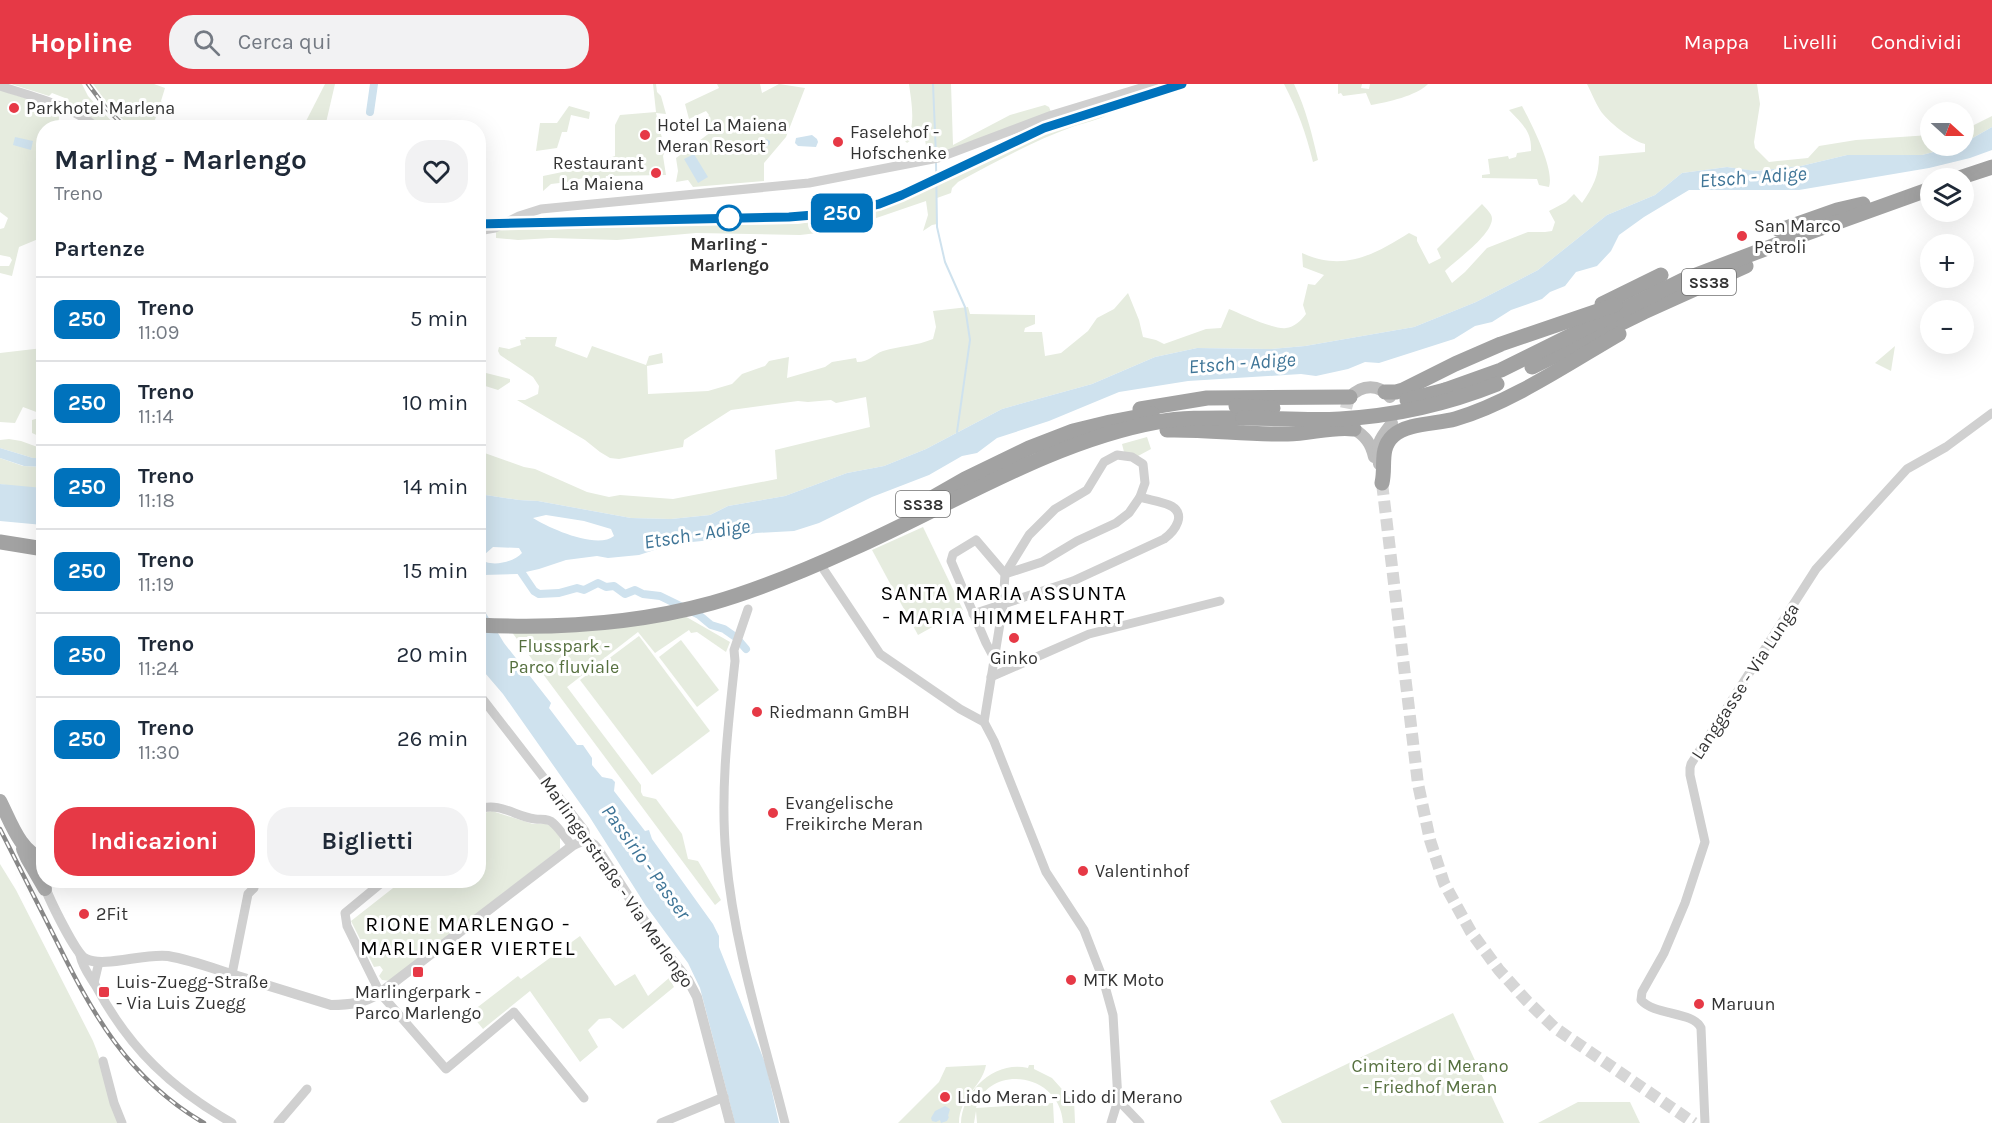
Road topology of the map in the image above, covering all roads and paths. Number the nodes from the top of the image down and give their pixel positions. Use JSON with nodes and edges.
{"nodes":[{"id":1,"x":1154,"y":84,"type":"edge"},
{"id":2,"x":0,"y":86,"type":"edge"},
{"id":3,"x":87,"y":120,"type":"edge"},
{"id":4,"x":1992,"y":167,"type":"edge"},
{"id":5,"x":1974,"y":173,"type":"edge"},
{"id":6,"x":1992,"y":177,"type":"edge"},
{"id":7,"x":1974,"y":184,"type":"edge"},
{"id":8,"x":1920,"y":191,"type":"edge"},
{"id":9,"x":1920,"y":196,"type":"edge"},
{"id":10,"x":1920,"y":196,"type":"edge"},
{"id":11,"x":1778,"y":229,"type":"dead end"},
{"id":12,"x":486,"y":230,"type":"edge"},
{"id":13,"x":1661,"y":275,"type":"dead end"},
{"id":14,"x":1683,"y":280,"type":"junction"},
{"id":15,"x":1710,"y":282,"type":"junction"},
{"id":16,"x":1512,"y":340,"type":"junction"},
{"id":17,"x":1388,"y":395,"type":"joint"},
{"id":18,"x":1350,"y":397,"type":"joint"},
{"id":19,"x":1240,"y":412,"type":"junction"},
{"id":20,"x":1992,"y":413,"type":"edge"},
{"id":21,"x":1439,"y":422,"type":"junction"},
{"id":22,"x":1116,"y":426,"type":"junction"},
{"id":23,"x":1388,"y":428,"type":"junction"},
{"id":24,"x":1359,"y":432,"type":"junction"},
{"id":25,"x":1382,"y":483,"type":"junction"},
{"id":26,"x":1140,"y":497,"type":"junction"},
{"id":27,"x":0,"y":533,"type":"edge"},
{"id":28,"x":36,"y":538,"type":"edge"},
{"id":29,"x":0,"y":542,"type":"edge"},
{"id":30,"x":36,"y":548,"type":"edge"},
{"id":31,"x":824,"y":570,"type":"dead end"},
{"id":32,"x":1005,"y":574,"type":"junction"},
{"id":33,"x":736,"y":591,"type":"junction"},
{"id":34,"x":1221,"y":601,"type":"dead end"},
{"id":35,"x":1002,"y":605,"type":"junction"},
{"id":36,"x":748,"y":609,"type":"dead end"},
{"id":37,"x":973,"y":614,"type":"junction"},
{"id":38,"x":486,"y":616,"type":"edge"},
{"id":39,"x":486,"y":625,"type":"edge"},
{"id":40,"x":994,"y":658,"type":"junction"},
{"id":41,"x":991,"y":677,"type":"junction"},
{"id":42,"x":486,"y":703,"type":"edge"},
{"id":43,"x":984,"y":722,"type":"junction"},
{"id":44,"x":0,"y":801,"type":"edge"},
{"id":45,"x":486,"y":807,"type":"edge"},
{"id":46,"x":20,"y":840,"type":"junction"},
{"id":47,"x":586,"y":841,"type":"junction"},
{"id":48,"x":572,"y":846,"type":"junction"},
{"id":49,"x":36,"y":856,"type":"edge"},
{"id":50,"x":36,"y":871,"type":"edge"},
{"id":51,"x":47,"y":888,"type":"edge"},
{"id":52,"x":254,"y":888,"type":"edge"},
{"id":53,"x":375,"y":888,"type":"edge"},
{"id":54,"x":80,"y":955,"type":"junction"},
{"id":55,"x":99,"y":962,"type":"junction"},
{"id":56,"x":232,"y":974,"type":"junction"},
{"id":57,"x":94,"y":983,"type":"junction"},
{"id":58,"x":380,"y":993,"type":"junction"},
{"id":59,"x":103,"y":1061,"type":"dead end"},
{"id":60,"x":307,"y":1089,"type":"dead end"},
{"id":61,"x":724,"y":1097,"type":"junction"},
{"id":62,"x":585,"y":1098,"type":"dead end"},
{"id":63,"x":1118,"y":1100,"type":"junction"},
{"id":64,"x":122,"y":1123,"type":"edge"},
{"id":65,"x":232,"y":1123,"type":"edge"},
{"id":66,"x":278,"y":1123,"type":"edge"},
{"id":67,"x":661,"y":1123,"type":"edge"},
{"id":68,"x":730,"y":1123,"type":"edge"},
{"id":69,"x":785,"y":1123,"type":"edge"},
{"id":70,"x":1111,"y":1123,"type":"edge"},
{"id":71,"x":1140,"y":1123,"type":"edge"},
{"id":72,"x":1705,"y":1123,"type":"edge"}],
"edges":[{"from":1,"to":12,"type":"street"},
{"from":2,"to":3,"type":"street"},
{"from":4,"to":5,"type":"highway"},
{"from":6,"to":7,"type":"highway"},
{"from":8,"to":11,"type":"highway"},
{"from":9,"to":14,"type":"highway","number":"SS38"},
{"from":10,"to":15,"type":"highway","number":"SS38"},
{"from":13,"to":16,"type":"highway"},
{"from":14,"to":16,"type":"highway"},
{"from":14,"to":19,"type":"highway","number":"SS38","bridge":true},
{"from":15,"to":19,"type":"highway","number":"SS38","bridge":true},
{"from":15,"to":21,"type":"highway"},
{"from":16,"to":17,"type":"highway"},
{"from":17,"to":18,"type":"main road"},
{"from":18,"to":22,"type":"highway"},
{"from":19,"to":22,"type":"highway","number":"SS38"},
{"from":20,"to":72,"type":"street","name":"Langgasse - Via Lunga"},
{"from":21,"to":23,"type":"highway"},
{"from":21,"to":25,"type":"highway"},
{"from":22,"to":24,"type":"highway"},
{"from":22,"to":33,"type":"highway","number":"SS38"},
{"from":22,"to":33,"type":"highway","number":"SS38"},
{"from":23,"to":24,"type":"main road"},
{"from":23,"to":25,"type":"main road"},
{"from":24,"to":25,"type":"main road"},
{"from":26,"to":32,"type":"street"},
{"from":26,"to":32,"type":"street"},
{"from":26,"to":35,"type":"street"},
{"from":27,"to":28,"type":"highway"},
{"from":29,"to":30,"type":"highway"},
{"from":31,"to":43,"type":"street"},
{"from":32,"to":35,"type":"street"},
{"from":32,"to":37,"type":"street"},
{"from":33,"to":38,"type":"highway","number":"SS38"},
{"from":33,"to":39,"type":"highway","number":"SS38"},
{"from":34,"to":41,"type":"street"},
{"from":35,"to":37,"type":"street"},
{"from":35,"to":40,"type":"street"},
{"from":36,"to":69,"type":"street"},
{"from":37,"to":40,"type":"street"},
{"from":40,"to":41,"type":"street"},
{"from":41,"to":43,"type":"street"},
{"from":42,"to":47,"type":"street","name":"Marlingerstraße - Via Marlengo"},
{"from":43,"to":63,"type":"street"},
{"from":44,"to":46,"type":"main road"},
{"from":45,"to":48,"type":"street","name":"Marlingerstraße - Via Marlengo"},
{"from":46,"to":49,"type":"main road"},
{"from":46,"to":50,"type":"main road"},
{"from":47,"to":48,"type":"street"},
{"from":47,"to":61,"type":"street","name":"Marlingerstraße - Via Marlengo"},
{"from":48,"to":58,"type":"street"},
{"from":51,"to":54,"type":"street"},
{"from":52,"to":56,"type":"street"},
{"from":53,"to":58,"type":"street"},
{"from":54,"to":55,"type":"street"},
{"from":54,"to":57,"type":"street"},
{"from":55,"to":56,"type":"street"},
{"from":55,"to":57,"type":"street"},
{"from":56,"to":58,"type":"street"},
{"from":57,"to":65,"type":"street"},
{"from":58,"to":62,"type":"street"},
{"from":59,"to":64,"type":"street"},
{"from":60,"to":66,"type":"street"},
{"from":61,"to":67,"type":"street"},
{"from":61,"to":68,"type":"street","name":"Marlingerstraße - Via Marlengo"},
{"from":63,"to":70,"type":"street"},
{"from":63,"to":71,"type":"street"}]}
